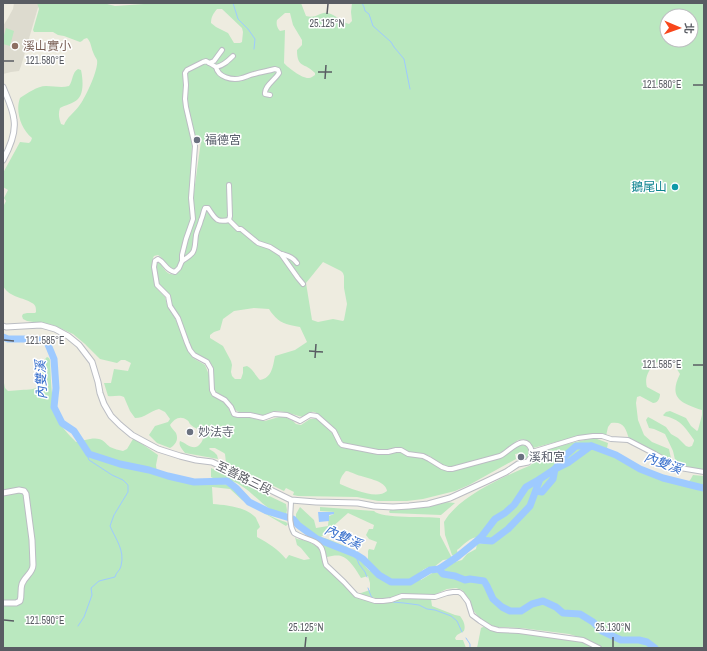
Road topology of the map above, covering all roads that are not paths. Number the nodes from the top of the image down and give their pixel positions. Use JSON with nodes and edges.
{"nodes":[{"id":1,"x":222,"y":50,"type":"dead end"},
{"id":2,"x":233,"y":56,"type":"dead end"},
{"id":3,"x":209,"y":63,"type":"junction"},
{"id":4,"x":216,"y":66,"type":"junction"},
{"id":5,"x":3,"y":86,"type":"edge"},
{"id":6,"x":270,"y":95,"type":"dead end"},
{"id":7,"x":3,"y":160,"type":"edge"},
{"id":8,"x":229,"y":185,"type":"dead end"},
{"id":9,"x":229,"y":220,"type":"junction"},
{"id":10,"x":281,"y":254,"type":"junction"},
{"id":11,"x":182,"y":261,"type":"junction"},
{"id":12,"x":297,"y":263,"type":"dead end"},
{"id":13,"x":303,"y":284,"type":"dead end"},
{"id":14,"x":3,"y":326,"type":"edge"},
{"id":15,"x":532,"y":452,"type":"junction"},
{"id":16,"x":704,"y":472,"type":"edge"},
{"id":17,"x":3,"y":493,"type":"edge"},
{"id":18,"x":291,"y":500,"type":"junction"},
{"id":19,"x":3,"y":603,"type":"edge"},
{"id":20,"x":599,"y":648,"type":"edge"}],
"edges":[{"from":1,"to":3,"type":"street"},
{"from":2,"to":4,"type":"street"},
{"from":3,"to":4,"type":"street"},
{"from":3,"to":11,"type":"street"},
{"from":4,"to":6,"type":"street"},
{"from":5,"to":7,"type":"street"},
{"from":8,"to":9,"type":"street"},
{"from":9,"to":10,"type":"street"},
{"from":9,"to":11,"type":"street"},
{"from":10,"to":12,"type":"street"},
{"from":10,"to":13,"type":"street"},
{"from":11,"to":15,"type":"street"},
{"from":14,"to":18,"type":"street","name":"至善路三段"},
{"from":15,"to":16,"type":"street"},
{"from":15,"to":18,"type":"street","name":"至善路三段"},
{"from":17,"to":19,"type":"street"},
{"from":18,"to":20,"type":"street"}]}
